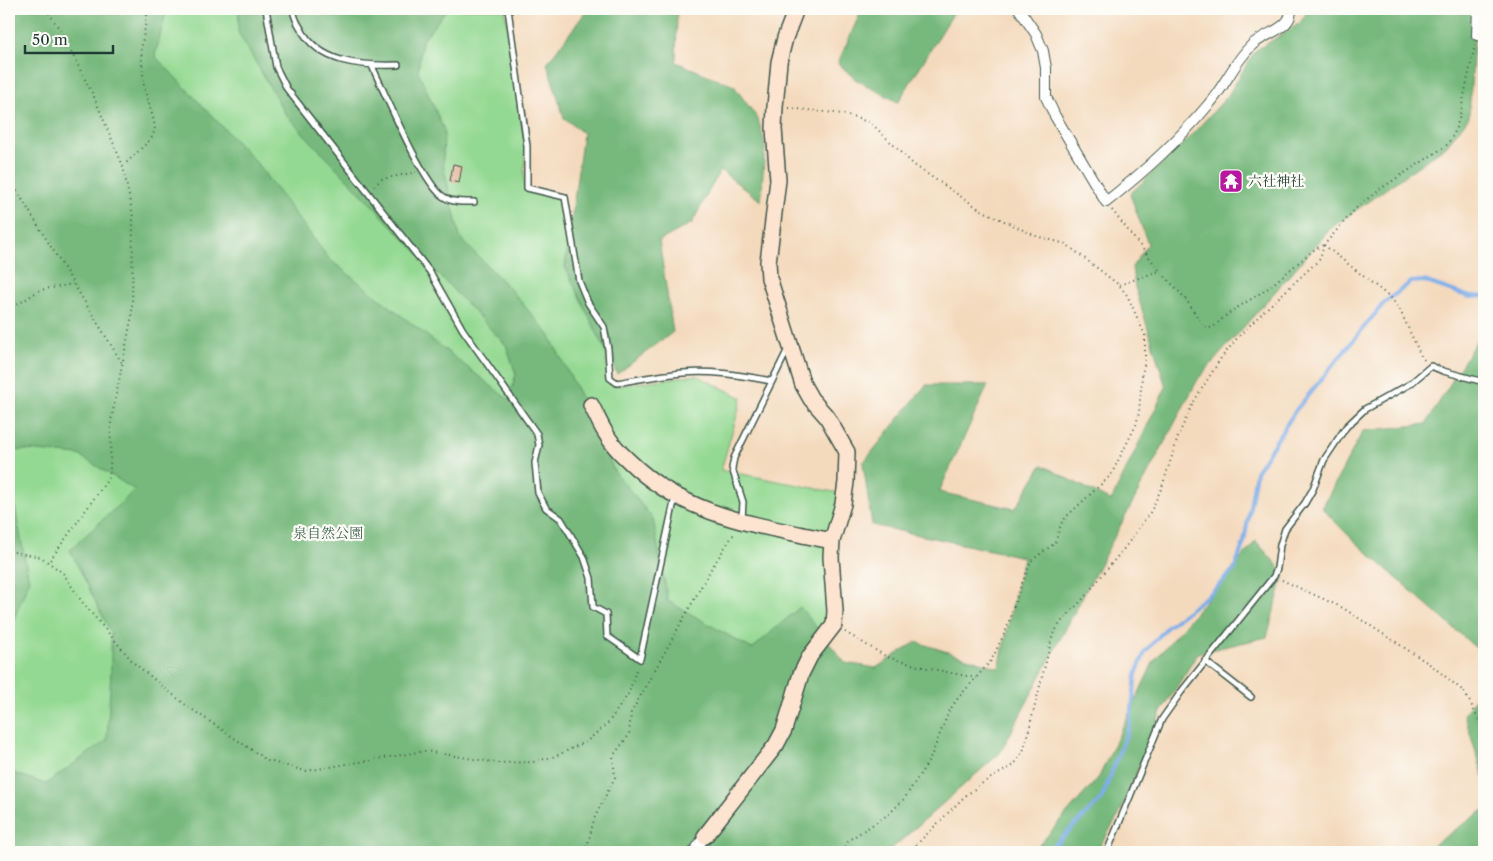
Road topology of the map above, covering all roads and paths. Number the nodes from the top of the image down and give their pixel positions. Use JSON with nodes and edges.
{"nodes":[{"id":1,"x":46,"y":9,"type":"edge"},
{"id":2,"x":148,"y":9,"type":"edge"},
{"id":3,"x":266,"y":9,"type":"edge"},
{"id":4,"x":293,"y":9,"type":"edge"},
{"id":5,"x":508,"y":9,"type":"edge"},
{"id":6,"x":796,"y":9,"type":"edge"},
{"id":7,"x":1019,"y":9,"type":"edge"},
{"id":8,"x":1291,"y":9,"type":"edge"},
{"id":9,"x":1478,"y":9,"type":"edge"},
{"id":10,"x":1481,"y":36,"type":"edge"},
{"id":11,"x":372,"y":66,"type":"junction"},
{"id":12,"x":398,"y":66,"type":"dead end"},
{"id":13,"x":775,"y":107,"type":"junction"},
{"id":14,"x":123,"y":166,"type":"junction"},
{"id":15,"x":423,"y":172,"type":"junction"},
{"id":16,"x":9,"y":178,"type":"edge"},
{"id":17,"x":373,"y":200,"type":"junction"},
{"id":18,"x":474,"y":202,"type":"dead end"},
{"id":19,"x":1106,"y":202,"type":"junction"},
{"id":20,"x":1324,"y":245,"type":"junction"},
{"id":21,"x":1160,"y":271,"type":"junction"},
{"id":22,"x":73,"y":284,"type":"junction"},
{"id":23,"x":1119,"y":285,"type":"junction"},
{"id":24,"x":9,"y":310,"type":"edge"},
{"id":25,"x":790,"y":345,"type":"junction"},
{"id":26,"x":122,"y":363,"type":"junction"},
{"id":27,"x":1430,"y":366,"type":"junction"},
{"id":28,"x":772,"y":381,"type":"junction"},
{"id":29,"x":1484,"y":382,"type":"edge"},
{"id":30,"x":591,"y":405,"type":"dead end"},
{"id":31,"x":675,"y":497,"type":"junction"},
{"id":32,"x":742,"y":522,"type":"junction"},
{"id":33,"x":832,"y":541,"type":"junction"},
{"id":34,"x":9,"y":551,"type":"edge"},
{"id":35,"x":48,"y":563,"type":"junction"},
{"id":36,"x":1274,"y":576,"type":"junction"},
{"id":37,"x":834,"y":625,"type":"junction"},
{"id":38,"x":640,"y":659,"type":"junction"},
{"id":39,"x":1205,"y":661,"type":"junction"},
{"id":40,"x":976,"y":678,"type":"junction"},
{"id":41,"x":1251,"y":697,"type":"dead end"},
{"id":42,"x":1484,"y":732,"type":"edge"},
{"id":43,"x":705,"y":836,"type":"joint"},
{"id":44,"x":586,"y":852,"type":"edge"},
{"id":45,"x":694,"y":852,"type":"edge"},
{"id":46,"x":841,"y":852,"type":"edge"},
{"id":47,"x":909,"y":852,"type":"edge"},
{"id":48,"x":1107,"y":852,"type":"edge"}],
"edges":[{"from":1,"to":14,"type":"path"},
{"from":2,"to":14,"type":"path"},
{"from":3,"to":17,"type":"lane"},
{"from":4,"to":11,"type":"lane"},
{"from":5,"to":28,"type":"lane"},
{"from":6,"to":13,"type":"street"},
{"from":7,"to":19,"type":"street"},
{"from":8,"to":19,"type":"street"},
{"from":9,"to":10,"type":"street"},
{"from":10,"to":20,"type":"path"},
{"from":11,"to":12,"type":"lane"},
{"from":11,"to":15,"type":"lane"},
{"from":13,"to":23,"type":"path"},
{"from":13,"to":25,"type":"street"},
{"from":14,"to":26,"type":"path"},
{"from":15,"to":17,"type":"path"},
{"from":15,"to":18,"type":"lane"},
{"from":16,"to":22,"type":"path"},
{"from":17,"to":38,"type":"lane"},
{"from":19,"to":21,"type":"path"},
{"from":20,"to":21,"type":"path"},
{"from":20,"to":27,"type":"path"},
{"from":20,"to":47,"type":"path"},
{"from":21,"to":23,"type":"path"},
{"from":22,"to":24,"type":"path"},
{"from":22,"to":26,"type":"path"},
{"from":23,"to":40,"type":"path"},
{"from":25,"to":28,"type":"lane"},
{"from":25,"to":33,"type":"street"},
{"from":26,"to":35,"type":"path"},
{"from":27,"to":29,"type":"lane"},
{"from":27,"to":36,"type":"lane"},
{"from":28,"to":32,"type":"lane"},
{"from":30,"to":31,"type":"street"},
{"from":31,"to":32,"type":"street"},
{"from":31,"to":38,"type":"lane"},
{"from":32,"to":33,"type":"street"},
{"from":32,"to":44,"type":"path"},
{"from":33,"to":37,"type":"street"},
{"from":34,"to":35,"type":"path"},
{"from":35,"to":38,"type":"path"},
{"from":36,"to":39,"type":"lane"},
{"from":36,"to":42,"type":"path"},
{"from":37,"to":40,"type":"path"},
{"from":37,"to":43,"type":"street"},
{"from":39,"to":41,"type":"lane"},
{"from":39,"to":48,"type":"lane"},
{"from":40,"to":46,"type":"path"},
{"from":43,"to":45,"type":"street"}]}
